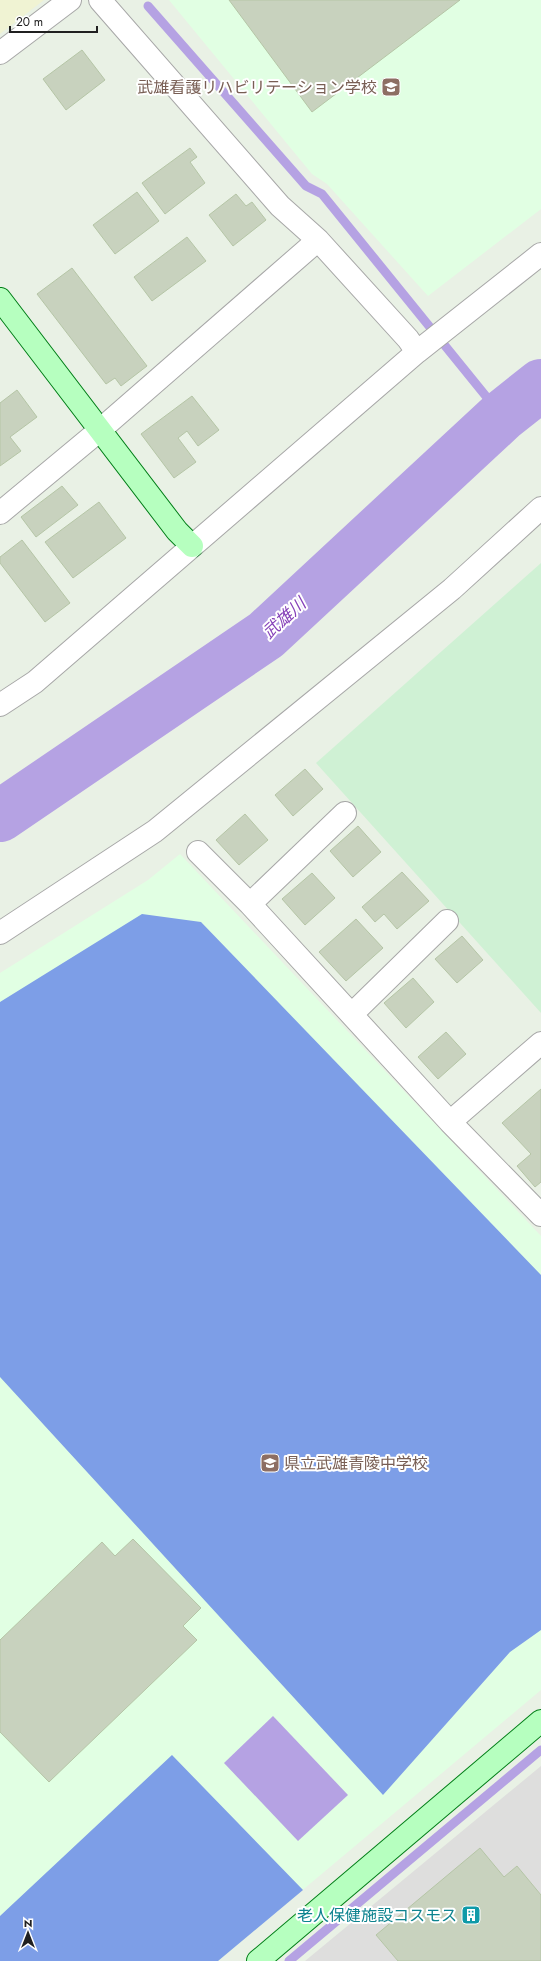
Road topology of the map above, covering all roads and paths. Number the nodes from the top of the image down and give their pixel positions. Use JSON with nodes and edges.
{"nodes":[{"id":1,"x":70,"y":0,"type":"edge"},
{"id":2,"x":100,"y":0,"type":"edge"},
{"id":3,"x":0,"y":53,"type":"edge"},
{"id":4,"x":318,"y":240,"type":"junction"},
{"id":5,"x":541,"y":254,"type":"edge"},
{"id":6,"x":0,"y":299,"type":"edge"},
{"id":7,"x":417,"y":352,"type":"junction"},
{"id":8,"x":100,"y":430,"type":"junction"},
{"id":9,"x":541,"y":508,"type":"edge"},
{"id":10,"x":0,"y":513,"type":"edge"},
{"id":11,"x":192,"y":546,"type":"junction"},
{"id":12,"x":0,"y":705,"type":"edge"},
{"id":13,"x":344,"y":813,"type":"dead end"},
{"id":14,"x":198,"y":852,"type":"dead end"},
{"id":15,"x":250,"y":904,"type":"junction"},
{"id":16,"x":448,"y":921,"type":"dead end"},
{"id":17,"x":0,"y":933,"type":"edge"},
{"id":18,"x":352,"y":1014,"type":"junction"},
{"id":19,"x":541,"y":1043,"type":"edge"},
{"id":20,"x":450,"y":1122,"type":"junction"},
{"id":21,"x":541,"y":1215,"type":"edge"},
{"id":22,"x":541,"y":1720,"type":"edge"},
{"id":23,"x":258,"y":1961,"type":"edge"}],
"edges":[{"from":1,"to":3,"type":"street"},
{"from":2,"to":4,"type":"street"},
{"from":4,"to":7,"type":"street"},
{"from":4,"to":8,"type":"street"},
{"from":5,"to":7,"type":"street"},
{"from":6,"to":8,"type":"street"},
{"from":7,"to":11,"type":"street"},
{"from":8,"to":10,"type":"street"},
{"from":8,"to":11,"type":"street"},
{"from":9,"to":17,"type":"street"},
{"from":11,"to":12,"type":"street"},
{"from":13,"to":15,"type":"street"},
{"from":14,"to":15,"type":"street"},
{"from":15,"to":18,"type":"street"},
{"from":16,"to":18,"type":"street"},
{"from":18,"to":20,"type":"street"},
{"from":19,"to":20,"type":"street"},
{"from":20,"to":21,"type":"street"},
{"from":22,"to":23,"type":"street"}]}
